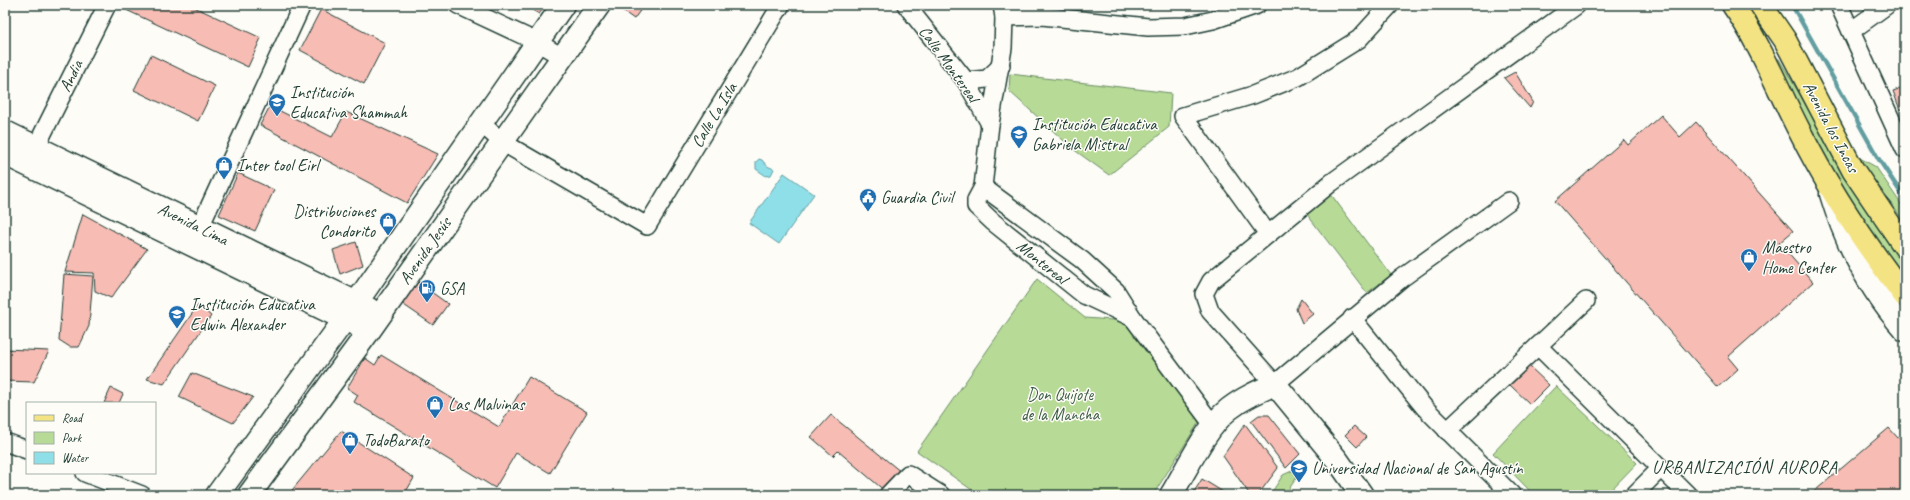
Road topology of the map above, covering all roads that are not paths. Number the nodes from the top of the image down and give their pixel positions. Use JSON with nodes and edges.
{"nodes":[{"id":1,"x":107,"y":5,"type":"edge"},
{"id":2,"x":302,"y":5,"type":"edge"},
{"id":3,"x":458,"y":5,"type":"edge"},
{"id":4,"x":563,"y":5,"type":"edge"},
{"id":5,"x":599,"y":5,"type":"edge"},
{"id":6,"x":781,"y":5,"type":"edge"},
{"id":7,"x":906,"y":5,"type":"edge"},
{"id":8,"x":1257,"y":5,"type":"edge"},
{"id":9,"x":1390,"y":5,"type":"edge"},
{"id":10,"x":1577,"y":5,"type":"edge"},
{"id":11,"x":1733,"y":5,"type":"edge"},
{"id":12,"x":1761,"y":5,"type":"edge"},
{"id":13,"x":1839,"y":5,"type":"edge"},
{"id":14,"x":1887,"y":5,"type":"edge"},
{"id":15,"x":1003,"y":11,"type":"edge"},
{"id":16,"x":1850,"y":31,"type":"junction"},
{"id":17,"x":537,"y":42,"type":"junction"},
{"id":18,"x":562,"y":57,"type":"junction"},
{"id":19,"x":1001,"y":66,"type":"junction"},
{"id":20,"x":966,"y":81,"type":"junction"},
{"id":21,"x":482,"y":124,"type":"junction"},
{"id":22,"x":990,"y":124,"type":"junction"},
{"id":23,"x":5,"y":132,"type":"edge"},
{"id":24,"x":502,"y":142,"type":"junction"},
{"id":25,"x":36,"y":147,"type":"junction"},
{"id":26,"x":1905,"y":150,"type":"edge"},
{"id":27,"x":5,"y":154,"type":"edge"},
{"id":28,"x":1827,"y":183,"type":"junction"},
{"id":29,"x":983,"y":187,"type":"junction"},
{"id":30,"x":1509,"y":201,"type":"dead end"},
{"id":31,"x":200,"y":227,"type":"junction"},
{"id":32,"x":1268,"y":234,"type":"junction"},
{"id":33,"x":1905,"y":247,"type":"edge"},
{"id":34,"x":1905,"y":296,"type":"edge"},
{"id":35,"x":1586,"y":301,"type":"dead end"},
{"id":36,"x":351,"y":311,"type":"junction"},
{"id":37,"x":1133,"y":318,"type":"junction"},
{"id":38,"x":1352,"y":318,"type":"junction"},
{"id":39,"x":375,"y":323,"type":"junction"},
{"id":40,"x":1905,"y":330,"type":"edge"},
{"id":41,"x":1538,"y":346,"type":"junction"},
{"id":42,"x":1275,"y":384,"type":"junction"},
{"id":43,"x":270,"y":424,"type":"junction"},
{"id":44,"x":1213,"y":425,"type":"junction"},
{"id":45,"x":1448,"y":431,"type":"junction"},
{"id":46,"x":291,"y":439,"type":"junction"},
{"id":47,"x":5,"y":442,"type":"edge"},
{"id":48,"x":26,"y":450,"type":"edge"},
{"id":49,"x":1661,"y":468,"type":"junction"},
{"id":50,"x":89,"y":474,"type":"edge"},
{"id":51,"x":142,"y":495,"type":"edge"},
{"id":52,"x":217,"y":495,"type":"edge"},
{"id":53,"x":249,"y":495,"type":"edge"},
{"id":54,"x":888,"y":495,"type":"edge"},
{"id":55,"x":941,"y":495,"type":"edge"},
{"id":56,"x":1171,"y":495,"type":"edge"},
{"id":57,"x":1362,"y":495,"type":"edge"},
{"id":58,"x":1512,"y":495,"type":"edge"},
{"id":59,"x":1634,"y":495,"type":"edge"},
{"id":60,"x":1688,"y":495,"type":"edge"}],
"edges":[{"from":1,"to":25,"type":"street","name":"Andia"},
{"from":2,"to":31,"type":"street"},
{"from":3,"to":17,"type":"street"},
{"from":4,"to":17,"type":"street","name":"Avenida Jesús"},
{"from":5,"to":18,"type":"street","name":"Avenida Jesús"},
{"from":6,"to":24,"type":"street","name":"Calle La Isla"},
{"from":7,"to":20,"type":"street","name":"Calle Montereal"},
{"from":8,"to":15,"type":"street"},
{"from":9,"to":32,"type":"street"},
{"from":10,"to":32,"type":"street"},
{"from":11,"to":28,"type":"main road","name":"Avenida los Incas"},
{"from":12,"to":33,"type":"main road","name":"Avenida los Incas"},
{"from":13,"to":16,"type":"street"},
{"from":14,"to":16,"type":"street"},
{"from":15,"to":19,"type":"street","name":"Montereal"},
{"from":16,"to":26,"type":"street"},
{"from":17,"to":18,"type":"street"},
{"from":17,"to":21,"type":"street","name":"Avenida Jesús"},
{"from":18,"to":24,"type":"street","name":"Avenida Jesús"},
{"from":19,"to":20,"type":"street"},
{"from":19,"to":22,"type":"street","name":"Montereal"},
{"from":20,"to":22,"type":"street","name":"Calle Montereal"},
{"from":21,"to":24,"type":"street"},
{"from":21,"to":36,"type":"street","name":"Avenida Jesús"},
{"from":22,"to":29,"type":"street","name":"Montereal"},
{"from":23,"to":25,"type":"street","name":"Avenida Lima"},
{"from":24,"to":39,"type":"street","name":"Avenida Jesús"},
{"from":25,"to":31,"type":"street","name":"Avenida Lima"},
{"from":27,"to":36,"type":"street","name":"Avenida Lima"},
{"from":28,"to":34,"type":"main road","name":"Avenida los Incas"},
{"from":28,"to":40,"type":"street","name":"Avenida los Incas"},
{"from":29,"to":37,"type":"street","name":"Montereal"},
{"from":29,"to":37,"type":"street","name":"Montereal"},
{"from":30,"to":38,"type":"street"},
{"from":31,"to":36,"type":"street","name":"Avenida Lima"},
{"from":32,"to":42,"type":"street"},
{"from":35,"to":41,"type":"street"},
{"from":36,"to":39,"type":"street","name":"Avenida Lima"},
{"from":36,"to":43,"type":"street","name":"Avenida Jesús"},
{"from":37,"to":44,"type":"street","name":"Montereal"},
{"from":38,"to":42,"type":"street"},
{"from":38,"to":45,"type":"street"},
{"from":39,"to":46,"type":"street","name":"Avenida Jesús"},
{"from":41,"to":45,"type":"street"},
{"from":41,"to":49,"type":"street"},
{"from":42,"to":44,"type":"street"},
{"from":42,"to":57,"type":"street"},
{"from":43,"to":46,"type":"street"},
{"from":43,"to":52,"type":"street","name":"Avenida Jesús"},
{"from":44,"to":56,"type":"street"},
{"from":45,"to":58,"type":"street"},
{"from":46,"to":53,"type":"street","name":"Avenida Jesús"},
{"from":47,"to":48,"type":"street"},
{"from":49,"to":59,"type":"street"},
{"from":49,"to":60,"type":"street"},
{"from":50,"to":51,"type":"street"},
{"from":54,"to":55,"type":"street"}]}
